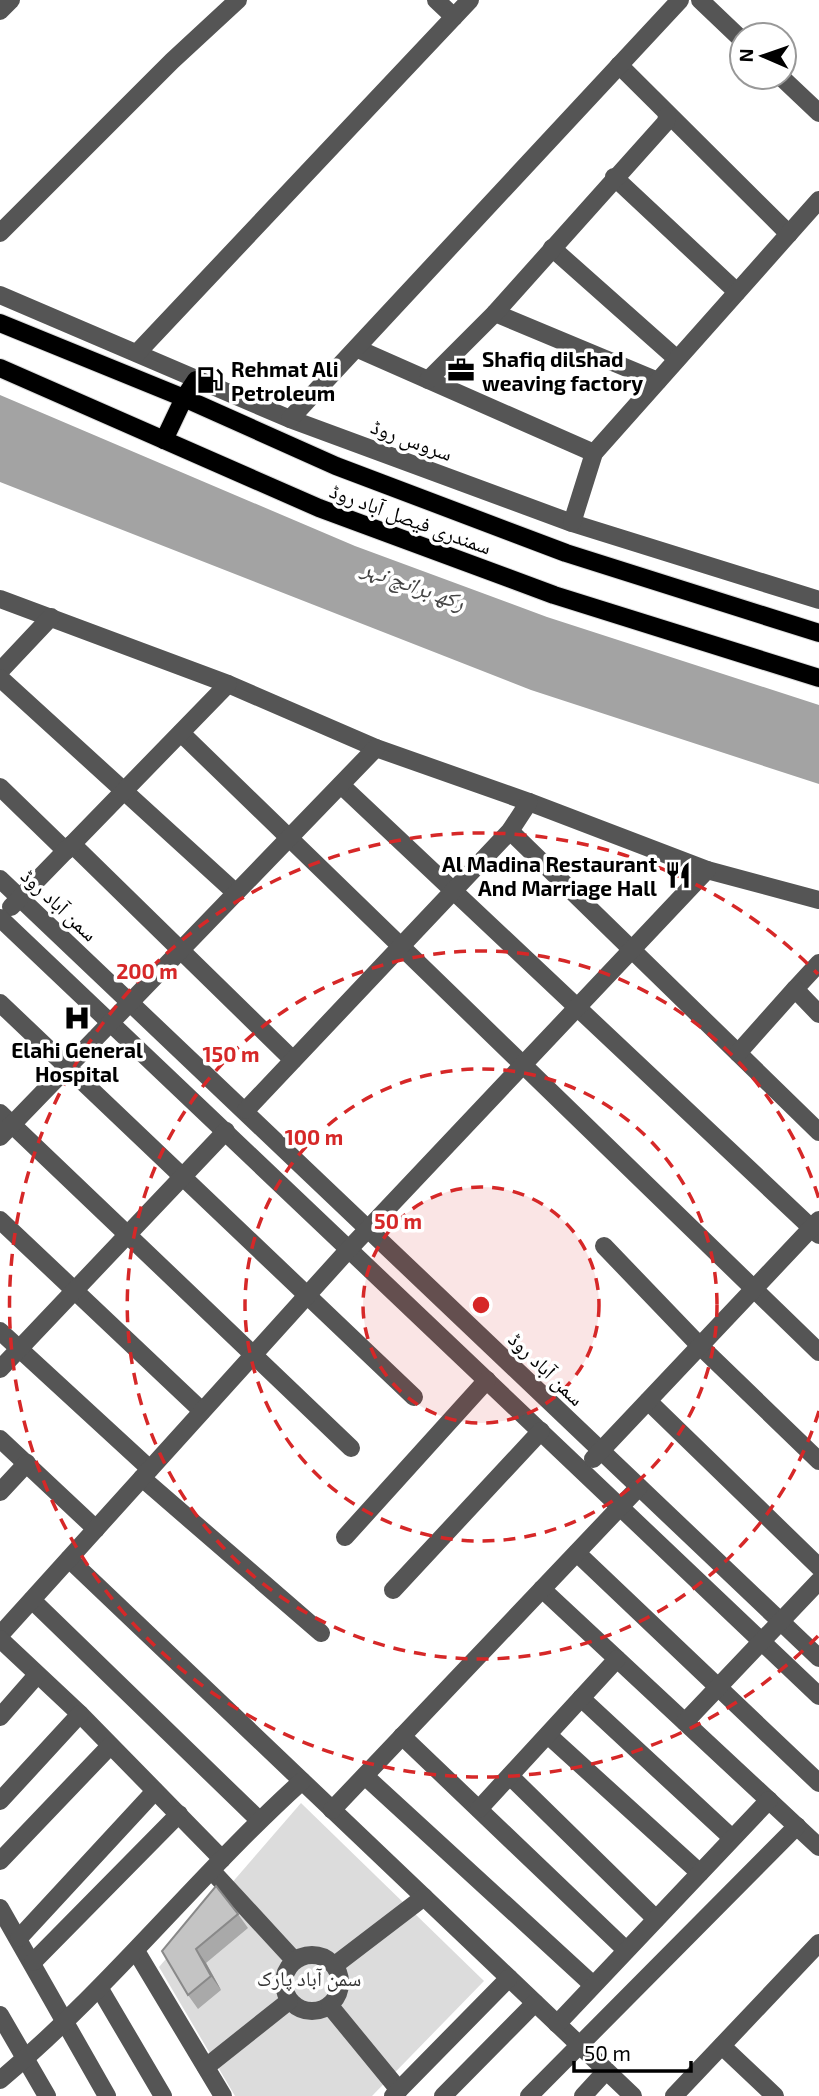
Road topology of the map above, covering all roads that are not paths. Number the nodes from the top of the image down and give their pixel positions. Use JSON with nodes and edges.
{"nodes":[{"id":1,"x":11,"y":0,"type":"edge"},
{"id":2,"x":238,"y":0,"type":"edge"},
{"id":3,"x":436,"y":0,"type":"edge"},
{"id":4,"x":470,"y":0,"type":"edge"},
{"id":5,"x":680,"y":0,"type":"edge"},
{"id":6,"x":700,"y":0,"type":"edge"},
{"id":7,"x":0,"y":11,"type":"edge"},
{"id":8,"x":454,"y":17,"type":"junction"},
{"id":9,"x":728,"y":27,"type":"edge"},
{"id":10,"x":620,"y":65,"type":"junction"},
{"id":11,"x":796,"y":91,"type":"edge"},
{"id":12,"x":819,"y":113,"type":"edge"},
{"id":13,"x":667,"y":116,"type":"junction"},
{"id":14,"x":614,"y":177,"type":"junction"},
{"id":15,"x":819,"y":200,"type":"edge"},
{"id":16,"x":0,"y":233,"type":"edge"},
{"id":17,"x":789,"y":234,"type":"junction"},
{"id":18,"x":552,"y":248,"type":"junction"},
{"id":19,"x":737,"y":292,"type":"junction"},
{"id":20,"x":0,"y":295,"type":"edge"},
{"id":21,"x":495,"y":313,"type":"junction"},
{"id":22,"x":0,"y":323,"type":"edge"},
{"id":23,"x":358,"y":349,"type":"junction"},
{"id":24,"x":137,"y":353,"type":"junction"},
{"id":25,"x":677,"y":359,"type":"junction"},
{"id":26,"x":0,"y":368,"type":"edge"},
{"id":27,"x":196,"y":380,"type":"junction"},
{"id":28,"x":428,"y":380,"type":"junction"},
{"id":29,"x":658,"y":381,"type":"junction"},
{"id":30,"x":184,"y":398,"type":"junction"},
{"id":31,"x":290,"y":419,"type":"junction"},
{"id":32,"x":164,"y":440,"type":"junction"},
{"id":33,"x":594,"y":453,"type":"junction"},
{"id":34,"x":572,"y":523,"type":"junction"},
{"id":35,"x":0,"y":598,"type":"edge"},
{"id":36,"x":819,"y":600,"type":"edge"},
{"id":37,"x":51,"y":617,"type":"junction"},
{"id":38,"x":819,"y":632,"type":"edge"},
{"id":39,"x":0,"y":671,"type":"edge"},
{"id":40,"x":0,"y":678,"type":"edge"},
{"id":41,"x":819,"y":678,"type":"edge"},
{"id":42,"x":228,"y":684,"type":"junction"},
{"id":43,"x":181,"y":733,"type":"junction"},
{"id":44,"x":376,"y":748,"type":"junction"},
{"id":45,"x":341,"y":785,"type":"junction"},
{"id":46,"x":0,"y":787,"type":"edge"},
{"id":47,"x":123,"y":792,"type":"junction"},
{"id":48,"x":529,"y":802,"type":"junction"},
{"id":49,"x":510,"y":831,"type":"junction"},
{"id":50,"x":290,"y":837,"type":"junction"},
{"id":51,"x":69,"y":848,"type":"junction"},
{"id":52,"x":707,"y":870,"type":"junction"},
{"id":53,"x":0,"y":879,"type":"edge"},
{"id":54,"x":454,"y":891,"type":"junction"},
{"id":55,"x":236,"y":893,"type":"junction"},
{"id":56,"x":19,"y":899,"type":"junction"},
{"id":57,"x":819,"y":900,"type":"edge"},
{"id":58,"x":0,"y":918,"type":"edge"},
{"id":59,"x":400,"y":947,"type":"junction"},
{"id":60,"x":632,"y":948,"type":"junction"},
{"id":61,"x":180,"y":951,"type":"junction"},
{"id":62,"x":819,"y":963,"type":"edge"},
{"id":63,"x":796,"y":989,"type":"junction"},
{"id":64,"x":132,"y":1001,"type":"junction"},
{"id":65,"x":0,"y":1003,"type":"edge"},
{"id":66,"x":576,"y":1007,"type":"junction"},
{"id":67,"x":819,"y":1014,"type":"edge"},
{"id":68,"x":111,"y":1022,"type":"junction"},
{"id":69,"x":738,"y":1053,"type":"junction"},
{"id":70,"x":293,"y":1060,"type":"junction"},
{"id":71,"x":522,"y":1065,"type":"junction"},
{"id":72,"x":68,"y":1067,"type":"junction"},
{"id":73,"x":246,"y":1110,"type":"junction"},
{"id":74,"x":4,"y":1125,"type":"edge"},
{"id":75,"x":226,"y":1131,"type":"junction"},
{"id":76,"x":819,"y":1132,"type":"edge"},
{"id":77,"x":182,"y":1175,"type":"junction"},
{"id":78,"x":0,"y":1220,"type":"edge"},
{"id":79,"x":369,"y":1228,"type":"junction"},
{"id":80,"x":817,"y":1228,"type":"edge"},
{"id":81,"x":127,"y":1234,"type":"junction"},
{"id":82,"x":604,"y":1247,"type":"dead end"},
{"id":83,"x":349,"y":1249,"type":"junction"},
{"id":84,"x":754,"y":1289,"type":"junction"},
{"id":85,"x":75,"y":1291,"type":"junction"},
{"id":86,"x":307,"y":1295,"type":"junction"},
{"id":87,"x":0,"y":1331,"type":"edge"},
{"id":88,"x":700,"y":1346,"type":"junction"},
{"id":89,"x":19,"y":1348,"type":"junction"},
{"id":90,"x":819,"y":1352,"type":"edge"},
{"id":91,"x":254,"y":1354,"type":"junction"},
{"id":92,"x":0,"y":1369,"type":"edge"},
{"id":93,"x":487,"y":1380,"type":"junction"},
{"id":94,"x":414,"y":1397,"type":"dead end"},
{"id":95,"x":648,"y":1401,"type":"junction"},
{"id":96,"x":202,"y":1411,"type":"junction"},
{"id":97,"x":541,"y":1431,"type":"junction"},
{"id":98,"x":0,"y":1439,"type":"edge"},
{"id":99,"x":351,"y":1448,"type":"dead end"},
{"id":100,"x":601,"y":1451,"type":"junction"},
{"id":101,"x":819,"y":1461,"type":"edge"},
{"id":102,"x":27,"y":1463,"type":"junction"},
{"id":103,"x":582,"y":1470,"type":"junction"},
{"id":104,"x":146,"y":1474,"type":"junction"},
{"id":105,"x":639,"y":1486,"type":"junction"},
{"id":106,"x":0,"y":1492,"type":"edge"},
{"id":107,"x":621,"y":1507,"type":"junction"},
{"id":108,"x":96,"y":1529,"type":"junction"},
{"id":109,"x":345,"y":1537,"type":"dead end"},
{"id":110,"x":577,"y":1553,"type":"junction"},
{"id":111,"x":69,"y":1559,"type":"junction"},
{"id":112,"x":819,"y":1567,"type":"edge"},
{"id":113,"x":819,"y":1581,"type":"edge"},
{"id":114,"x":542,"y":1589,"type":"junction"},
{"id":115,"x":393,"y":1590,"type":"dead end"},
{"id":116,"x":32,"y":1600,"type":"junction"},
{"id":117,"x":781,"y":1621,"type":"junction"},
{"id":118,"x":321,"y":1633,"type":"dead end"},
{"id":119,"x":0,"y":1637,"type":"edge"},
{"id":120,"x":762,"y":1641,"type":"junction"},
{"id":121,"x":819,"y":1657,"type":"edge"},
{"id":122,"x":617,"y":1659,"type":"junction"},
{"id":123,"x":37,"y":1675,"type":"junction"},
{"id":124,"x":718,"y":1687,"type":"junction"},
{"id":125,"x":819,"y":1696,"type":"edge"},
{"id":126,"x":581,"y":1698,"type":"junction"},
{"id":127,"x":80,"y":1714,"type":"junction"},
{"id":128,"x":0,"y":1717,"type":"edge"},
{"id":129,"x":685,"y":1722,"type":"junction"},
{"id":130,"x":548,"y":1735,"type":"junction"},
{"id":131,"x":402,"y":1736,"type":"junction"},
{"id":132,"x":110,"y":1746,"type":"junction"},
{"id":133,"x":365,"y":1776,"type":"junction"},
{"id":134,"x":510,"y":1776,"type":"junction"},
{"id":135,"x":302,"y":1781,"type":"junction"},
{"id":136,"x":819,"y":1783,"type":"edge"},
{"id":137,"x":155,"y":1791,"type":"junction"},
{"id":138,"x":769,"y":1800,"type":"junction"},
{"id":139,"x":0,"y":1801,"type":"edge"},
{"id":140,"x":479,"y":1809,"type":"junction"},
{"id":141,"x":332,"y":1810,"type":"junction"},
{"id":142,"x":179,"y":1814,"type":"junction"},
{"id":143,"x":259,"y":1820,"type":"junction"},
{"id":144,"x":797,"y":1826,"type":"junction"},
{"id":145,"x":732,"y":1838,"type":"junction"},
{"id":146,"x":819,"y":1847,"type":"edge"},
{"id":147,"x":0,"y":1861,"type":"edge"},
{"id":148,"x":217,"y":1865,"type":"junction"},
{"id":149,"x":700,"y":1872,"type":"junction"},
{"id":150,"x":424,"y":1897,"type":"junction"},
{"id":151,"x":0,"y":1908,"type":"edge"},
{"id":152,"x":656,"y":1919,"type":"junction"},
{"id":153,"x":19,"y":1938,"type":"junction"},
{"id":154,"x":819,"y":1943,"type":"edge"},
{"id":155,"x":626,"y":1950,"type":"junction"},
{"id":156,"x":136,"y":1951,"type":"junction"},
{"id":157,"x":294,"y":1960,"type":"junction"},
{"id":158,"x":33,"y":1962,"type":"junction"},
{"id":159,"x":335,"y":1965,"type":"junction"},
{"id":160,"x":509,"y":1978,"type":"junction"},
{"id":161,"x":593,"y":1985,"type":"junction"},
{"id":162,"x":100,"y":1989,"type":"junction"},
{"id":163,"x":289,"y":2001,"type":"junction"},
{"id":164,"x":535,"y":2003,"type":"junction"},
{"id":165,"x":330,"y":2006,"type":"junction"},
{"id":166,"x":0,"y":2015,"type":"edge"},
{"id":167,"x":66,"y":2021,"type":"junction"},
{"id":168,"x":556,"y":2024,"type":"junction"},
{"id":169,"x":579,"y":2045,"type":"junction"},
{"id":170,"x":722,"y":2046,"type":"junction"},
{"id":171,"x":26,"y":2059,"type":"junction"},
{"id":172,"x":206,"y":2067,"type":"junction"},
{"id":173,"x":606,"y":2071,"type":"junction"},
{"id":174,"x":0,"y":2080,"type":"edge"},
{"id":175,"x":396,"y":2093,"type":"edge"},
{"id":176,"x":47,"y":2096,"type":"edge"},
{"id":177,"x":107,"y":2096,"type":"edge"},
{"id":178,"x":163,"y":2096,"type":"edge"},
{"id":179,"x":223,"y":2096,"type":"edge"},
{"id":180,"x":443,"y":2096,"type":"edge"},
{"id":181,"x":529,"y":2096,"type":"edge"},
{"id":182,"x":583,"y":2096,"type":"edge"},
{"id":183,"x":633,"y":2096,"type":"edge"},
{"id":184,"x":674,"y":2096,"type":"edge"},
{"id":185,"x":775,"y":2096,"type":"edge"}],
"edges":[{"from":1,"to":7,"type":"street"},
{"from":2,"to":16,"type":"street"},
{"from":3,"to":8,"type":"street"},
{"from":4,"to":8,"type":"street"},
{"from":5,"to":10,"type":"street"},
{"from":6,"to":9,"type":"street"},
{"from":8,"to":24,"type":"street"},
{"from":10,"to":13,"type":"street"},
{"from":10,"to":23,"type":"street"},
{"from":11,"to":12,"type":"street"},
{"from":13,"to":14,"type":"street"},
{"from":13,"to":17,"type":"street"},
{"from":14,"to":18,"type":"street"},
{"from":14,"to":19,"type":"street"},
{"from":15,"to":17,"type":"street"},
{"from":17,"to":19,"type":"street"},
{"from":18,"to":21,"type":"street"},
{"from":18,"to":25,"type":"street"},
{"from":19,"to":25,"type":"street"},
{"from":20,"to":24,"type":"street","name":"سروس روڈ"},
{"from":21,"to":28,"type":"street"},
{"from":21,"to":29,"type":"street"},
{"from":22,"to":30,"type":"main road","name":"سمندری فیصل آباد روڈ"},
{"from":23,"to":28,"type":"street"},
{"from":23,"to":31,"type":"street"},
{"from":24,"to":27,"type":"street","name":"سروس روڈ"},
{"from":25,"to":29,"type":"street"},
{"from":26,"to":32,"type":"main road","name":"سمندری فیصل آباد روڈ"},
{"from":27,"to":30,"type":"main road"},
{"from":27,"to":31,"type":"street","name":"سروس روڈ"},
{"from":28,"to":33,"type":"street"},
{"from":29,"to":33,"type":"street"},
{"from":30,"to":32,"type":"main road"},
{"from":30,"to":38,"type":"main road","name":"سمندری فیصل آباد روڈ"},
{"from":31,"to":34,"type":"street","name":"سروس روڈ"},
{"from":32,"to":41,"type":"main road","name":"سمندری فیصل آباد روڈ"},
{"from":33,"to":34,"type":"street"},
{"from":34,"to":36,"type":"street","name":"سروس روڈ"},
{"from":35,"to":37,"type":"street"},
{"from":37,"to":39,"type":"street"},
{"from":37,"to":42,"type":"street"},
{"from":40,"to":47,"type":"street"},
{"from":42,"to":43,"type":"street"},
{"from":42,"to":44,"type":"street"},
{"from":43,"to":47,"type":"street"},
{"from":43,"to":50,"type":"street"},
{"from":44,"to":45,"type":"street"},
{"from":44,"to":48,"type":"street"},
{"from":45,"to":50,"type":"street"},
{"from":45,"to":54,"type":"street"},
{"from":46,"to":51,"type":"street"},
{"from":47,"to":51,"type":"street"},
{"from":47,"to":55,"type":"street"},
{"from":48,"to":49,"type":"street"},
{"from":48,"to":52,"type":"street"},
{"from":49,"to":54,"type":"street"},
{"from":49,"to":60,"type":"street"},
{"from":50,"to":55,"type":"street"},
{"from":50,"to":59,"type":"street"},
{"from":51,"to":56,"type":"street"},
{"from":51,"to":61,"type":"street"},
{"from":52,"to":57,"type":"street"},
{"from":52,"to":60,"type":"street"},
{"from":53,"to":56,"type":"street","name":"سمن آباد روڈ"},
{"from":54,"to":59,"type":"street"},
{"from":54,"to":66,"type":"street"},
{"from":55,"to":61,"type":"street"},
{"from":56,"to":58,"type":"street"},
{"from":56,"to":64,"type":"street","name":"سمن آباد روڈ"},
{"from":58,"to":68,"type":"street"},
{"from":59,"to":70,"type":"street"},
{"from":59,"to":71,"type":"street"},
{"from":60,"to":66,"type":"street"},
{"from":60,"to":69,"type":"street"},
{"from":61,"to":64,"type":"street"},
{"from":61,"to":70,"type":"street"},
{"from":62,"to":63,"type":"street"},
{"from":63,"to":67,"type":"street"},
{"from":63,"to":69,"type":"street"},
{"from":64,"to":68,"type":"street"},
{"from":64,"to":73,"type":"street","name":"سمن آباد روڈ"},
{"from":65,"to":72,"type":"street"},
{"from":66,"to":71,"type":"street"},
{"from":66,"to":80,"type":"street"},
{"from":68,"to":72,"type":"street"},
{"from":68,"to":75,"type":"street"},
{"from":69,"to":76,"type":"street"},
{"from":70,"to":73,"type":"street"},
{"from":71,"to":79,"type":"street"},
{"from":71,"to":84,"type":"street"},
{"from":72,"to":74,"type":"street"},
{"from":72,"to":77,"type":"street"},
{"from":73,"to":79,"type":"street","name":"سمن آباد روڈ"},
{"from":74,"to":81,"type":"street"},
{"from":75,"to":77,"type":"street"},
{"from":75,"to":83,"type":"street"},
{"from":77,"to":81,"type":"street"},
{"from":77,"to":86,"type":"street"},
{"from":78,"to":85,"type":"street"},
{"from":79,"to":83,"type":"street"},
{"from":79,"to":100,"type":"street","name":"سمن آباد روڈ"},
{"from":80,"to":84,"type":"street"},
{"from":81,"to":85,"type":"street"},
{"from":81,"to":91,"type":"street"},
{"from":82,"to":88,"type":"street"},
{"from":83,"to":86,"type":"street"},
{"from":83,"to":93,"type":"street"},
{"from":84,"to":88,"type":"street"},
{"from":84,"to":90,"type":"street"},
{"from":85,"to":89,"type":"street"},
{"from":85,"to":96,"type":"street"},
{"from":86,"to":91,"type":"street"},
{"from":86,"to":94,"type":"street"},
{"from":87,"to":89,"type":"street"},
{"from":88,"to":95,"type":"street"},
{"from":88,"to":101,"type":"street"},
{"from":89,"to":92,"type":"street"},
{"from":89,"to":104,"type":"street"},
{"from":91,"to":96,"type":"street"},
{"from":91,"to":99,"type":"street"},
{"from":93,"to":97,"type":"street"},
{"from":93,"to":109,"type":"street"},
{"from":95,"to":100,"type":"street"},
{"from":95,"to":112,"type":"street"},
{"from":96,"to":104,"type":"street"},
{"from":97,"to":103,"type":"street"},
{"from":97,"to":115,"type":"street"},
{"from":98,"to":102,"type":"street"},
{"from":100,"to":103,"type":"street"},
{"from":100,"to":105,"type":"street","name":"سمن آباد روڈ"},
{"from":102,"to":106,"type":"street"},
{"from":102,"to":108,"type":"street"},
{"from":103,"to":107,"type":"street"},
{"from":104,"to":108,"type":"street"},
{"from":104,"to":118,"type":"street"},
{"from":105,"to":107,"type":"street"},
{"from":105,"to":117,"type":"street","name":"سمن آباد روڈ"},
{"from":107,"to":110,"type":"street"},
{"from":107,"to":120,"type":"street"},
{"from":108,"to":111,"type":"street"},
{"from":110,"to":114,"type":"street"},
{"from":110,"to":124,"type":"street"},
{"from":111,"to":116,"type":"street"},
{"from":111,"to":135,"type":"street"},
{"from":113,"to":117,"type":"street"},
{"from":114,"to":122,"type":"street"},
{"from":114,"to":131,"type":"street"},
{"from":116,"to":119,"type":"street"},
{"from":116,"to":143,"type":"street"},
{"from":117,"to":120,"type":"street"},
{"from":117,"to":121,"type":"street","name":"سمن آباد روڈ"},
{"from":119,"to":123,"type":"street"},
{"from":120,"to":124,"type":"street"},
{"from":120,"to":125,"type":"street"},
{"from":122,"to":126,"type":"street"},
{"from":122,"to":129,"type":"street"},
{"from":123,"to":127,"type":"street"},
{"from":123,"to":128,"type":"street"},
{"from":124,"to":129,"type":"street"},
{"from":124,"to":136,"type":"street"},
{"from":126,"to":130,"type":"street"},
{"from":126,"to":145,"type":"street"},
{"from":127,"to":132,"type":"street"},
{"from":127,"to":139,"type":"street"},
{"from":129,"to":138,"type":"street"},
{"from":130,"to":134,"type":"street"},
{"from":130,"to":149,"type":"street"},
{"from":131,"to":133,"type":"street"},
{"from":131,"to":140,"type":"street"},
{"from":132,"to":137,"type":"street"},
{"from":132,"to":147,"type":"street"},
{"from":133,"to":141,"type":"street"},
{"from":133,"to":161,"type":"street"},
{"from":134,"to":140,"type":"street"},
{"from":134,"to":152,"type":"street"},
{"from":135,"to":141,"type":"street"},
{"from":135,"to":143,"type":"street"},
{"from":137,"to":142,"type":"street"},
{"from":137,"to":153,"type":"street"},
{"from":138,"to":144,"type":"street"},
{"from":138,"to":145,"type":"street"},
{"from":140,"to":155,"type":"street"},
{"from":141,"to":150,"type":"street"},
{"from":142,"to":148,"type":"street"},
{"from":142,"to":158,"type":"street"},
{"from":143,"to":148,"type":"street"},
{"from":144,"to":146,"type":"street"},
{"from":144,"to":169,"type":"street"},
{"from":145,"to":149,"type":"street"},
{"from":148,"to":156,"type":"street"},
{"from":148,"to":157,"type":"street"},
{"from":149,"to":152,"type":"street"},
{"from":150,"to":159,"type":"street"},
{"from":150,"to":160,"type":"street"},
{"from":151,"to":153,"type":"street"},
{"from":152,"to":155,"type":"street"},
{"from":153,"to":158,"type":"street"},
{"from":154,"to":170,"type":"street"},
{"from":155,"to":161,"type":"street"},
{"from":156,"to":162,"type":"street"},
{"from":156,"to":172,"type":"street"},
{"from":157,"to":159,"type":"street"},
{"from":157,"to":163,"type":"street"},
{"from":158,"to":167,"type":"street"},
{"from":159,"to":165,"type":"street"},
{"from":160,"to":164,"type":"street"},
{"from":160,"to":175,"type":"street"},
{"from":161,"to":168,"type":"street"},
{"from":162,"to":167,"type":"street"},
{"from":162,"to":178,"type":"street"},
{"from":163,"to":165,"type":"street"},
{"from":163,"to":172,"type":"street"},
{"from":164,"to":168,"type":"street"},
{"from":164,"to":180,"type":"street"},
{"from":165,"to":175,"type":"street"},
{"from":166,"to":171,"type":"street"},
{"from":167,"to":171,"type":"street"},
{"from":167,"to":177,"type":"street"},
{"from":168,"to":169,"type":"street"},
{"from":169,"to":173,"type":"street"},
{"from":169,"to":181,"type":"street"},
{"from":170,"to":184,"type":"street"},
{"from":170,"to":185,"type":"street"},
{"from":171,"to":174,"type":"street"},
{"from":171,"to":176,"type":"street"},
{"from":172,"to":179,"type":"street"},
{"from":173,"to":182,"type":"street"},
{"from":173,"to":183,"type":"street"}]}
